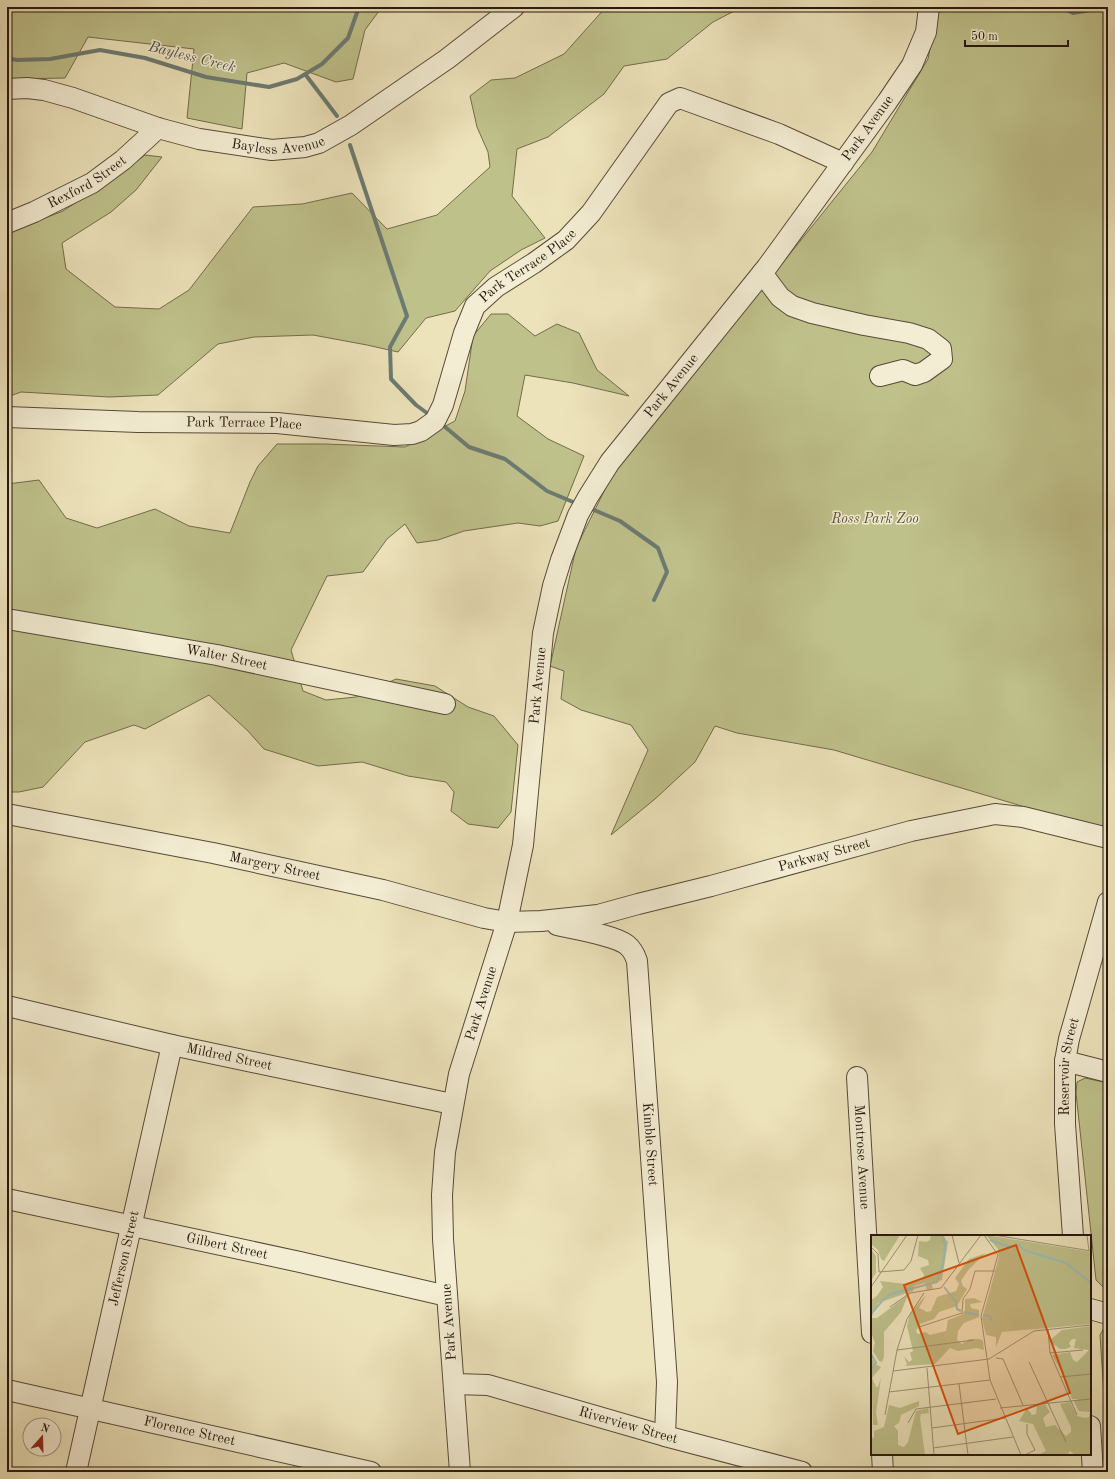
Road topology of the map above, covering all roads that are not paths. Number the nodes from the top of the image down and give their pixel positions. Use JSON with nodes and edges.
{"nodes":[{"id":1,"x":514,"y":7,"type":"edge"},
{"id":2,"x":929,"y":7,"type":"edge"},
{"id":3,"x":7,"y":89,"type":"edge"},
{"id":4,"x":158,"y":128,"type":"junction"},
{"id":5,"x":843,"y":163,"type":"junction"},
{"id":6,"x":7,"y":223,"type":"edge"},
{"id":7,"x":762,"y":273,"type":"junction"},
{"id":8,"x":880,"y":376,"type":"dead end"},
{"id":9,"x":7,"y":416,"type":"edge"},
{"id":10,"x":7,"y":619,"type":"edge"},
{"id":11,"x":445,"y":704,"type":"dead end"},
{"id":12,"x":7,"y":814,"type":"edge"},
{"id":13,"x":1108,"y":838,"type":"edge"},
{"id":14,"x":1108,"y":902,"type":"edge"},
{"id":15,"x":508,"y":922,"type":"junction"},
{"id":16,"x":542,"y":922,"type":"junction"},
{"id":17,"x":7,"y":1006,"type":"edge"},
{"id":18,"x":172,"y":1045,"type":"junction"},
{"id":19,"x":1065,"y":1061,"type":"junction"},
{"id":20,"x":1108,"y":1072,"type":"edge"},
{"id":21,"x":857,"y":1077,"type":"dead end"},
{"id":22,"x":452,"y":1104,"type":"junction"},
{"id":23,"x":7,"y":1199,"type":"edge"},
{"id":24,"x":130,"y":1225,"type":"junction"},
{"id":25,"x":1073,"y":1235,"type":"edge"},
{"id":26,"x":447,"y":1296,"type":"junction"},
{"id":27,"x":1091,"y":1309,"type":"edge"},
{"id":28,"x":1108,"y":1314,"type":"edge"},
{"id":29,"x":871,"y":1317,"type":"edge"},
{"id":30,"x":454,"y":1384,"type":"junction"},
{"id":31,"x":7,"y":1390,"type":"edge"},
{"id":32,"x":90,"y":1408,"type":"junction"},
{"id":33,"x":665,"y":1436,"type":"junction"},
{"id":34,"x":1091,"y":1441,"type":"edge"},
{"id":35,"x":882,"y":1455,"type":"edge"},
{"id":36,"x":76,"y":1472,"type":"edge"},
{"id":37,"x":371,"y":1472,"type":"edge"},
{"id":38,"x":460,"y":1472,"type":"edge"},
{"id":39,"x":802,"y":1472,"type":"edge"},
{"id":40,"x":883,"y":1472,"type":"edge"},
{"id":41,"x":1093,"y":1472,"type":"edge"}],
"edges":[{"from":1,"to":4,"type":"street","name":"Bayless Avenue"},
{"from":2,"to":5,"type":"street","name":"Park Avenue"},
{"from":3,"to":4,"type":"street","name":"Bayless Avenue"},
{"from":4,"to":6,"type":"street","name":"Rexford Street"},
{"from":5,"to":7,"type":"street","name":"Park Avenue"},
{"from":5,"to":9,"type":"street","name":"Park Terrace Place"},
{"from":7,"to":8,"type":"street"},
{"from":7,"to":15,"type":"street","name":"Park Avenue"},
{"from":10,"to":11,"type":"street","name":"Walter Street"},
{"from":12,"to":15,"type":"street","name":"Margery Street"},
{"from":13,"to":16,"type":"street","name":"Parkway Street"},
{"from":14,"to":19,"type":"street","name":"Reservoir Street"},
{"from":15,"to":16,"type":"street","name":"Margery Street"},
{"from":15,"to":22,"type":"street","name":"Park Avenue"},
{"from":16,"to":33,"type":"street","name":"Kimble Street"},
{"from":17,"to":18,"type":"street","name":"Mildred Street"},
{"from":18,"to":22,"type":"street","name":"Mildred Street"},
{"from":18,"to":24,"type":"street","name":"Jefferson Street"},
{"from":19,"to":20,"type":"street"},
{"from":19,"to":25,"type":"street","name":"Reservoir Street"},
{"from":21,"to":29,"type":"street","name":"Montrose Avenue"},
{"from":22,"to":26,"type":"street","name":"Park Avenue"},
{"from":23,"to":24,"type":"street","name":"Gilbert Street"},
{"from":24,"to":26,"type":"street","name":"Gilbert Street"},
{"from":24,"to":32,"type":"street","name":"Jefferson Street"},
{"from":26,"to":30,"type":"street","name":"Park Avenue"},
{"from":27,"to":28,"type":"street"},
{"from":30,"to":33,"type":"street","name":"Riverview Street"},
{"from":30,"to":38,"type":"street","name":"Park Avenue"},
{"from":31,"to":32,"type":"street","name":"Florence Street"},
{"from":32,"to":36,"type":"street","name":"Jefferson Street"},
{"from":32,"to":37,"type":"street","name":"Florence Street"},
{"from":33,"to":39,"type":"street","name":"Riverview Street"},
{"from":34,"to":41,"type":"street"},
{"from":35,"to":40,"type":"street"}]}
